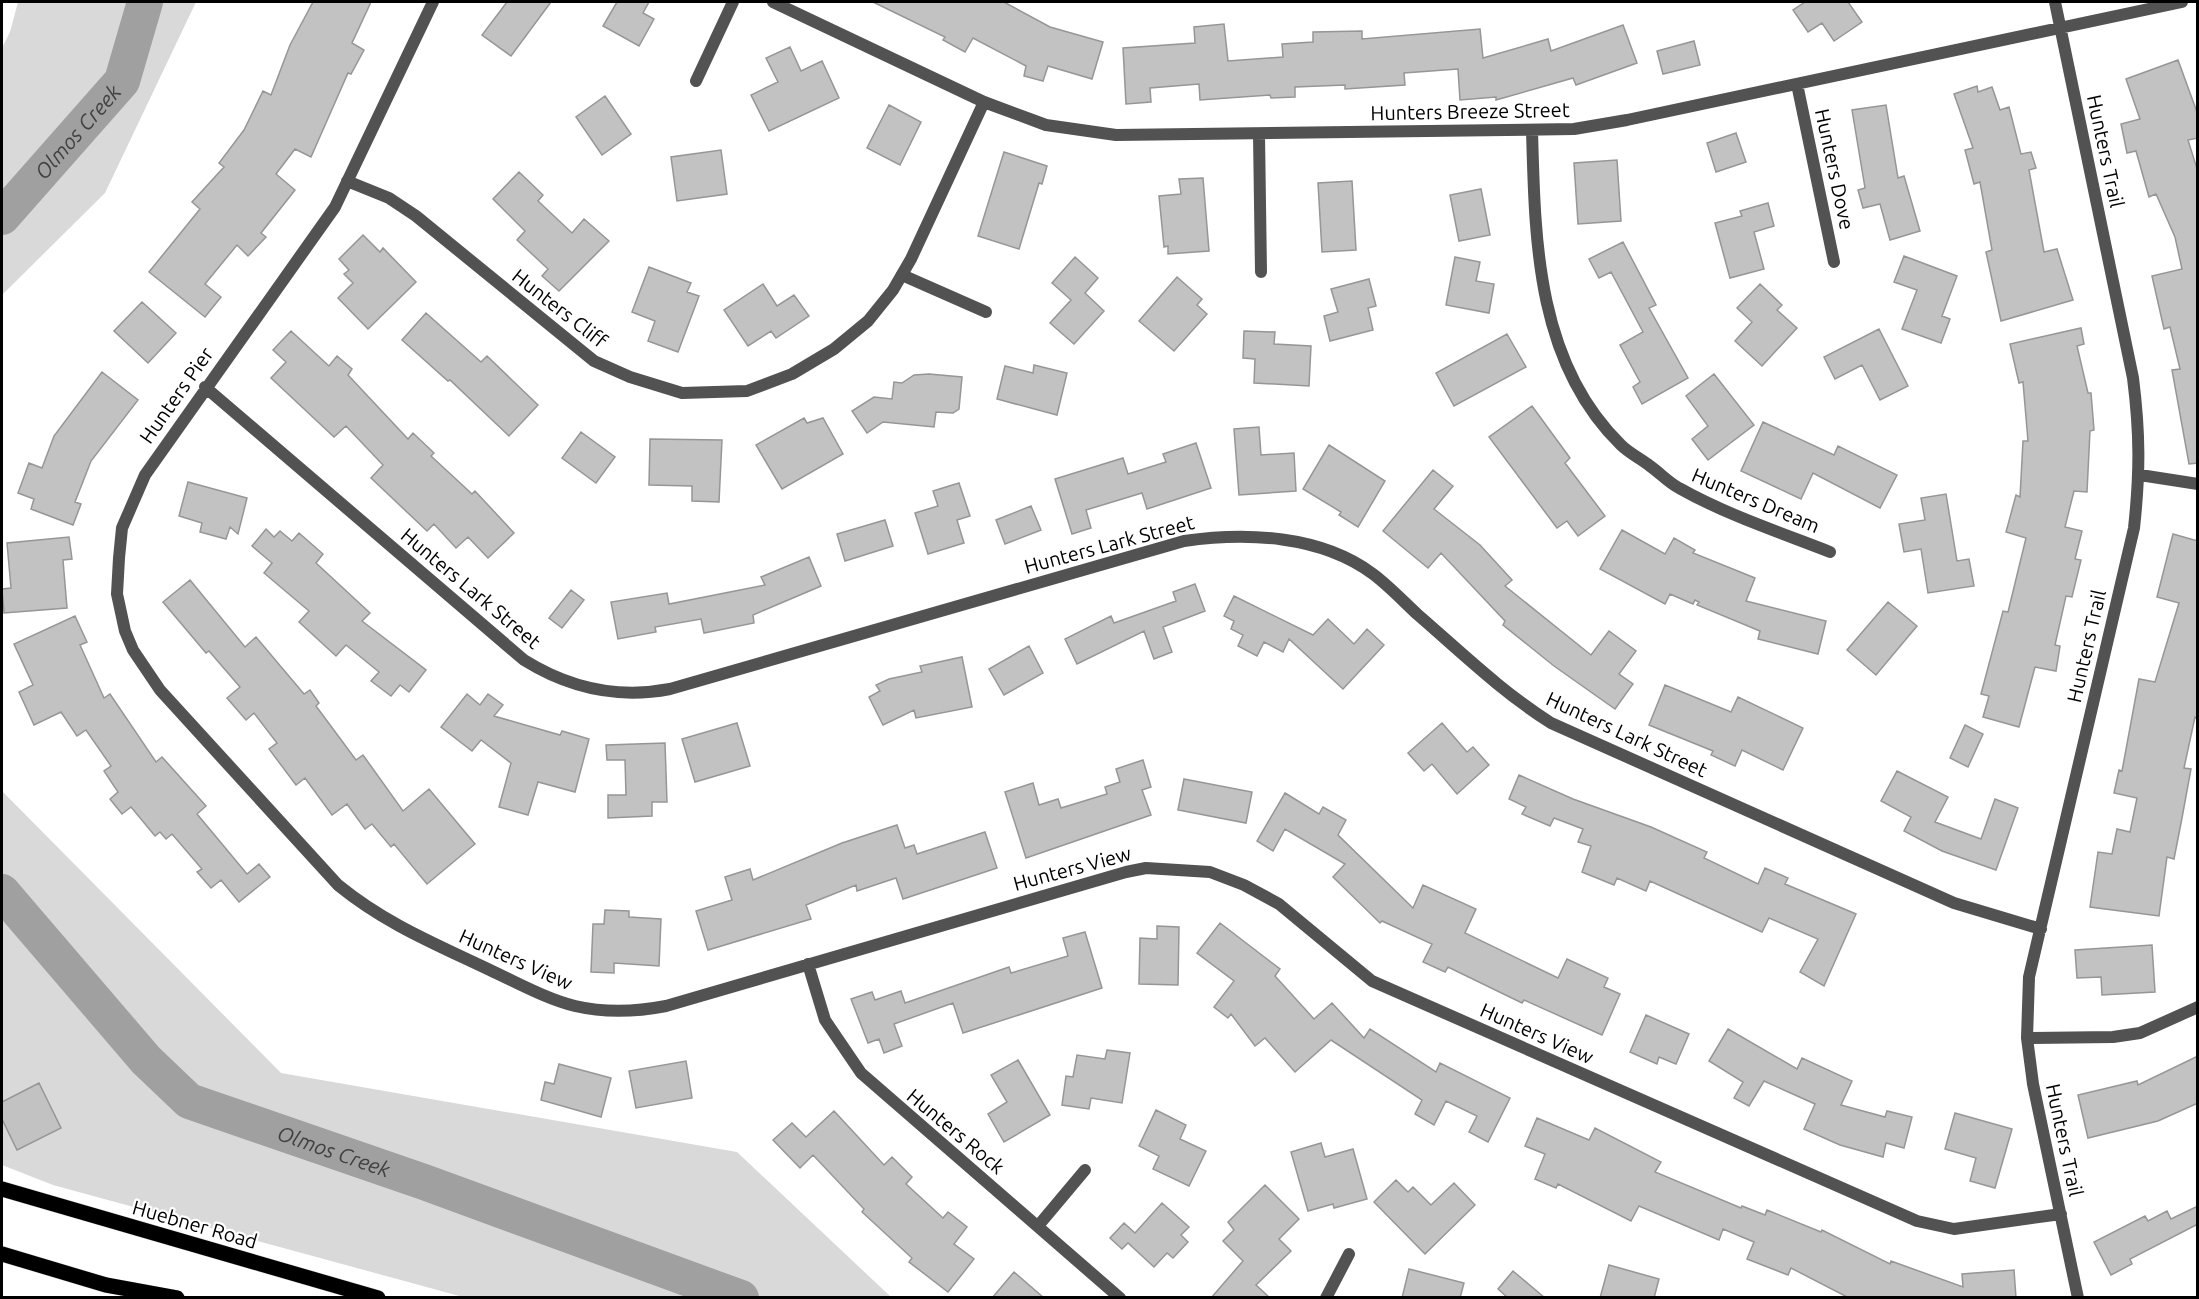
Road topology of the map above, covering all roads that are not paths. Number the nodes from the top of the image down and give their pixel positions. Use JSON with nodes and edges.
{"nodes":[{"id":1,"x":433,"y":2,"type":"edge"},
{"id":2,"x":733,"y":2,"type":"edge"},
{"id":3,"x":773,"y":2,"type":"edge"},
{"id":4,"x":2055,"y":2,"type":"edge"},
{"id":5,"x":2182,"y":2,"type":"edge"},
{"id":6,"x":2061,"y":29,"type":"junction"},
{"id":7,"x":696,"y":81,"type":"dead end"},
{"id":8,"x":1797,"y":84,"type":"junction"},
{"id":9,"x":984,"y":102,"type":"junction"},
{"id":10,"x":1532,"y":130,"type":"junction"},
{"id":11,"x":1259,"y":135,"type":"junction"},
{"id":12,"x":347,"y":181,"type":"junction"},
{"id":13,"x":1834,"y":262,"type":"dead end"},
{"id":14,"x":1261,"y":272,"type":"dead end"},
{"id":15,"x":902,"y":275,"type":"junction"},
{"id":16,"x":986,"y":312,"type":"dead end"},
{"id":17,"x":205,"y":387,"type":"junction"},
{"id":18,"x":2140,"y":475,"type":"junction"},
{"id":19,"x":2198,"y":484,"type":"edge"},
{"id":20,"x":1830,"y":552,"type":"dead end"},
{"id":21,"x":266,"y":807,"type":"joint"},
{"id":22,"x":2041,"y":929,"type":"junction"},
{"id":23,"x":808,"y":964,"type":"junction"},
{"id":24,"x":2198,"y":1007,"type":"edge"},
{"id":25,"x":2026,"y":1038,"type":"junction"},
{"id":26,"x":1085,"y":1170,"type":"dead end"},
{"id":27,"x":2,"y":1189,"type":"edge"},
{"id":28,"x":2061,"y":1214,"type":"junction"},
{"id":29,"x":1038,"y":1226,"type":"junction"},
{"id":30,"x":2,"y":1254,"type":"edge"},
{"id":31,"x":1349,"y":1254,"type":"dead end"},
{"id":32,"x":177,"y":1298,"type":"edge"},
{"id":33,"x":378,"y":1298,"type":"edge"},
{"id":34,"x":1120,"y":1298,"type":"edge"},
{"id":35,"x":1326,"y":1298,"type":"edge"},
{"id":36,"x":2078,"y":1298,"type":"edge"}],
"edges":[{"from":1,"to":12,"type":"street","name":"Hunters Pier"},
{"from":2,"to":7,"type":"street"},
{"from":3,"to":9,"type":"street","name":"Hunters Breeze Street"},
{"from":4,"to":6,"type":"street","name":"Hunters Trail"},
{"from":5,"to":6,"type":"street","name":"Hunters Breeze Street"},
{"from":6,"to":8,"type":"street","name":"Hunters Breeze Street"},
{"from":6,"to":18,"type":"street","name":"Hunters Trail"},
{"from":8,"to":10,"type":"street","name":"Hunters Breeze Street"},
{"from":8,"to":13,"type":"street","name":"Hunters Dove"},
{"from":9,"to":11,"type":"street","name":"Hunters Breeze Street"},
{"from":9,"to":15,"type":"street","name":"Hunters Cliff"},
{"from":10,"to":11,"type":"street","name":"Hunters Breeze Street"},
{"from":10,"to":20,"type":"street","name":"Hunters Dream"},
{"from":11,"to":14,"type":"street"},
{"from":12,"to":15,"type":"street","name":"Hunters Cliff"},
{"from":12,"to":17,"type":"street","name":"Hunters Pier"},
{"from":15,"to":16,"type":"street"},
{"from":17,"to":21,"type":"street","name":"Hunters Pier"},
{"from":17,"to":22,"type":"street","name":"Hunters Lark Street"},
{"from":18,"to":19,"type":"street"},
{"from":18,"to":22,"type":"street","name":"Hunters Trail"},
{"from":21,"to":23,"type":"street","name":"Hunters View"},
{"from":22,"to":25,"type":"street","name":"Hunters Trail"},
{"from":23,"to":28,"type":"street","name":"Hunters View"},
{"from":23,"to":29,"type":"street","name":"Hunters Rock"},
{"from":24,"to":25,"type":"street"},
{"from":25,"to":28,"type":"street","name":"Hunters Trail"},
{"from":26,"to":29,"type":"street"},
{"from":27,"to":33,"type":"main road","name":"Huebner Road"},
{"from":28,"to":36,"type":"street","name":"Hunters Trail"},
{"from":29,"to":34,"type":"street","name":"Hunters Rock"},
{"from":30,"to":32,"type":"main road"},
{"from":31,"to":35,"type":"street"}]}
